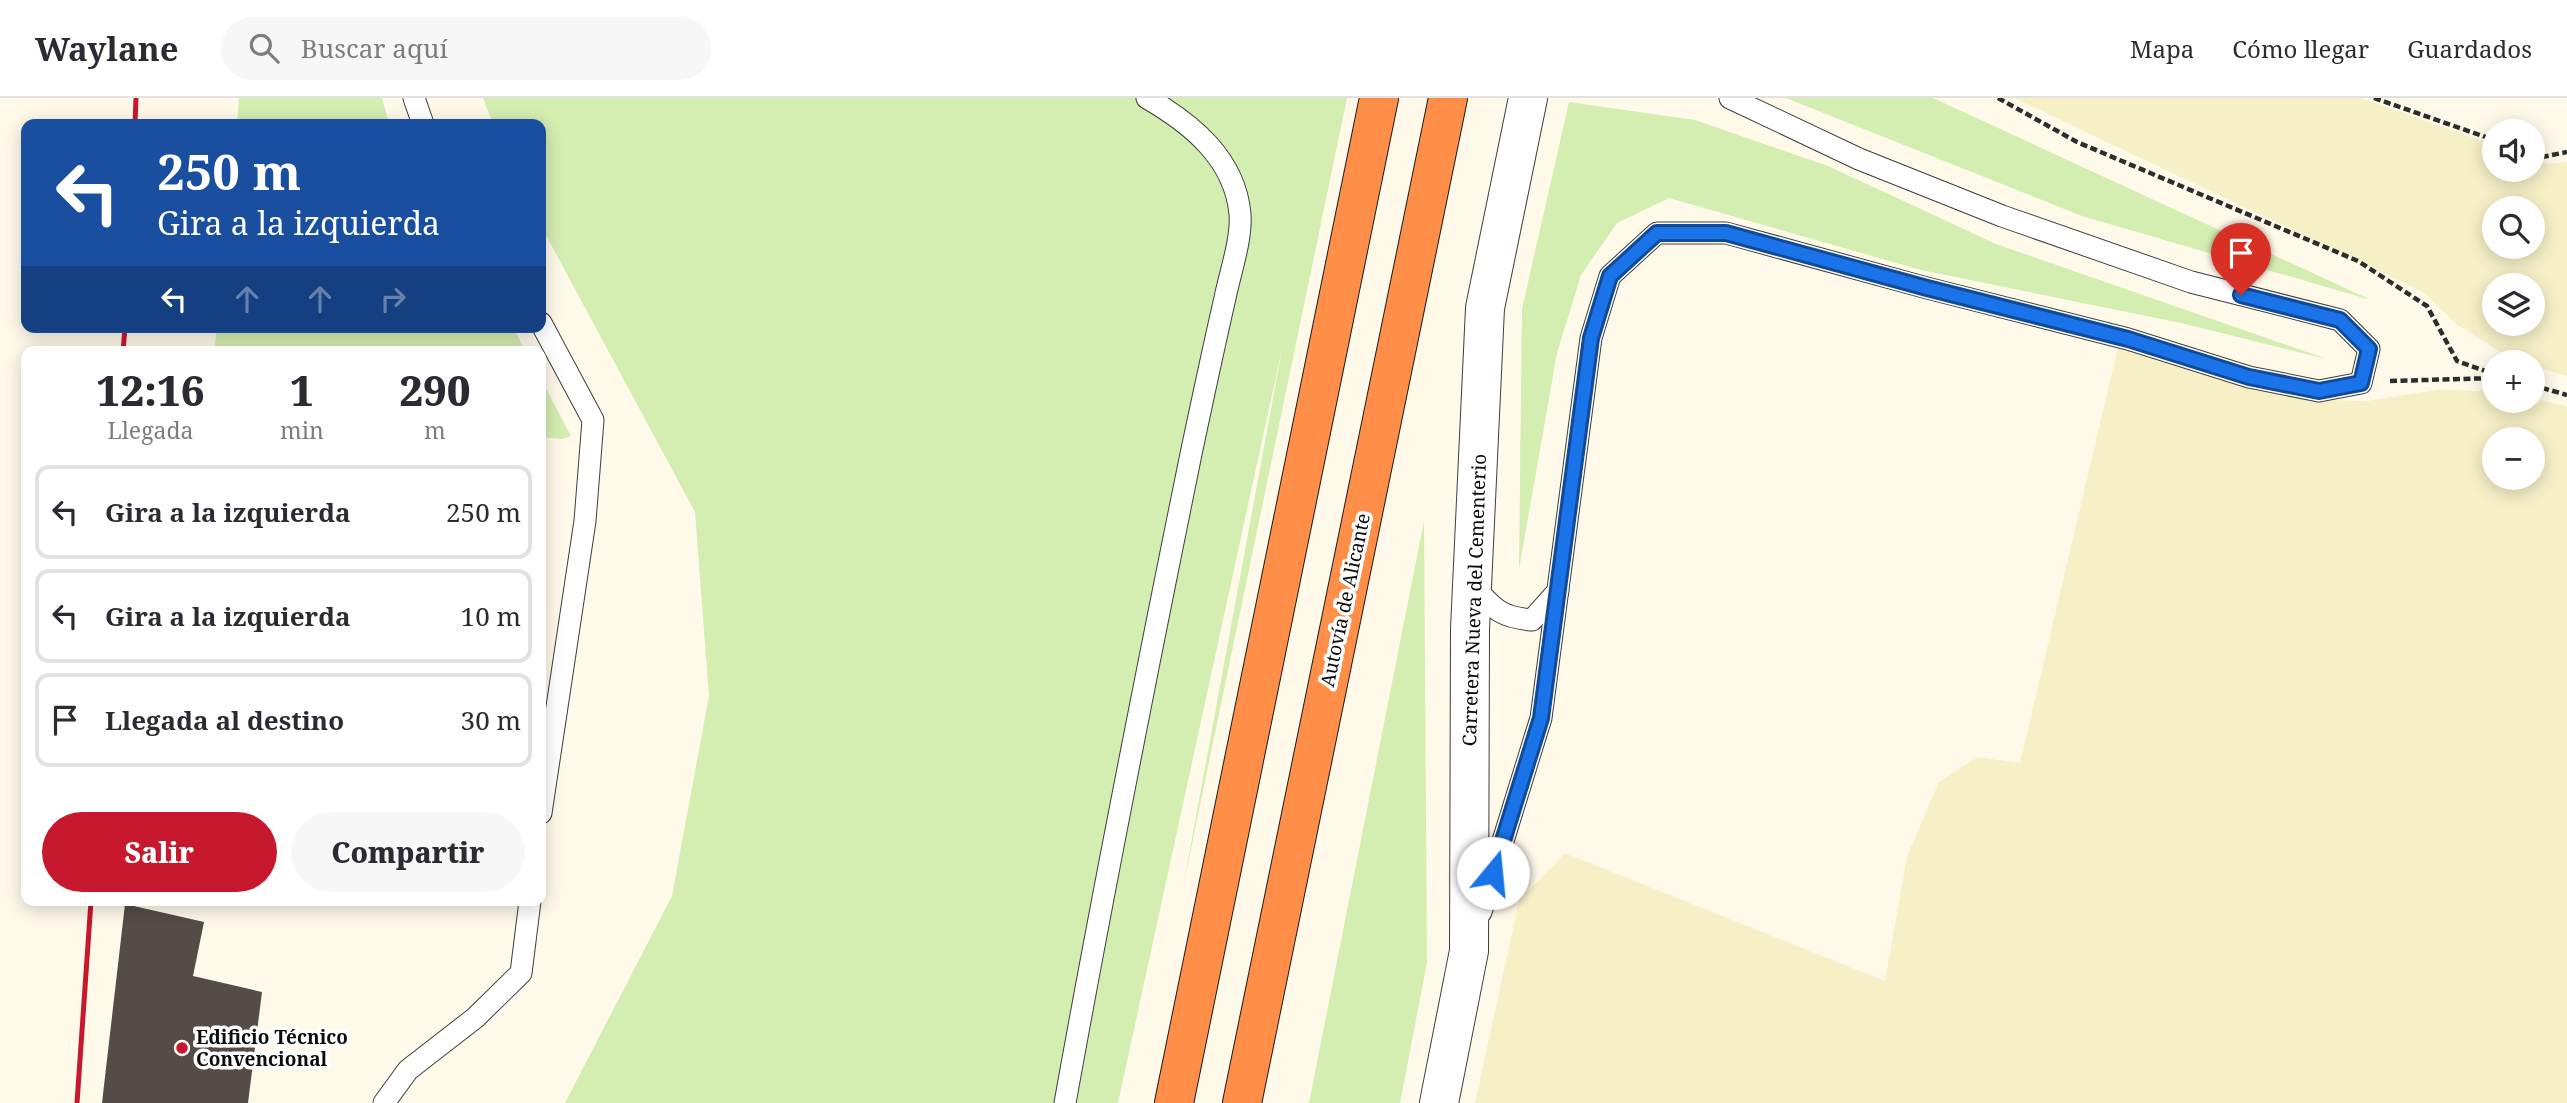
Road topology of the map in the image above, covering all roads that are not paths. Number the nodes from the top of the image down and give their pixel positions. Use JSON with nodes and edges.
{"nodes":[{"id":1,"x":414,"y":98,"type":"edge"},
{"id":2,"x":1147,"y":98,"type":"edge"},
{"id":3,"x":1379,"y":98,"type":"edge"},
{"id":4,"x":1448,"y":98,"type":"edge"},
{"id":5,"x":1528,"y":98,"type":"edge"},
{"id":6,"x":1730,"y":98,"type":"edge"},
{"id":7,"x":422,"y":119,"type":"edge"},
{"id":8,"x":546,"y":332,"type":"edge"},
{"id":9,"x":1472,"y":585,"type":"junction"},
{"id":10,"x":1558,"y":591,"type":"junction"},
{"id":11,"x":546,"y":780,"type":"edge"},
{"id":12,"x":529,"y":906,"type":"edge"},
{"id":13,"x":1469,"y":951,"type":"junction"},
{"id":14,"x":384,"y":1103,"type":"edge"},
{"id":15,"x":1065,"y":1103,"type":"edge"},
{"id":16,"x":1174,"y":1103,"type":"edge"},
{"id":17,"x":1242,"y":1103,"type":"edge"},
{"id":18,"x":1439,"y":1103,"type":"edge"}],
"edges":[{"from":1,"to":7,"type":"lane"},
{"from":2,"to":15,"type":"lane"},
{"from":3,"to":16,"type":"highway"},
{"from":4,"to":17,"type":"highway","name":"Autovía de Alicante"},
{"from":5,"to":9,"type":"street","name":"Carretera Nueva del Cementerio"},
{"from":6,"to":10,"type":"lane"},
{"from":8,"to":11,"type":"lane"},
{"from":9,"to":10,"type":"lane"},
{"from":9,"to":13,"type":"street","name":"Carretera Nueva del Cementerio"},
{"from":10,"to":13,"type":"lane"},
{"from":12,"to":14,"type":"lane"},
{"from":13,"to":18,"type":"street","name":"Carretera Nueva del Cementerio"}]}
